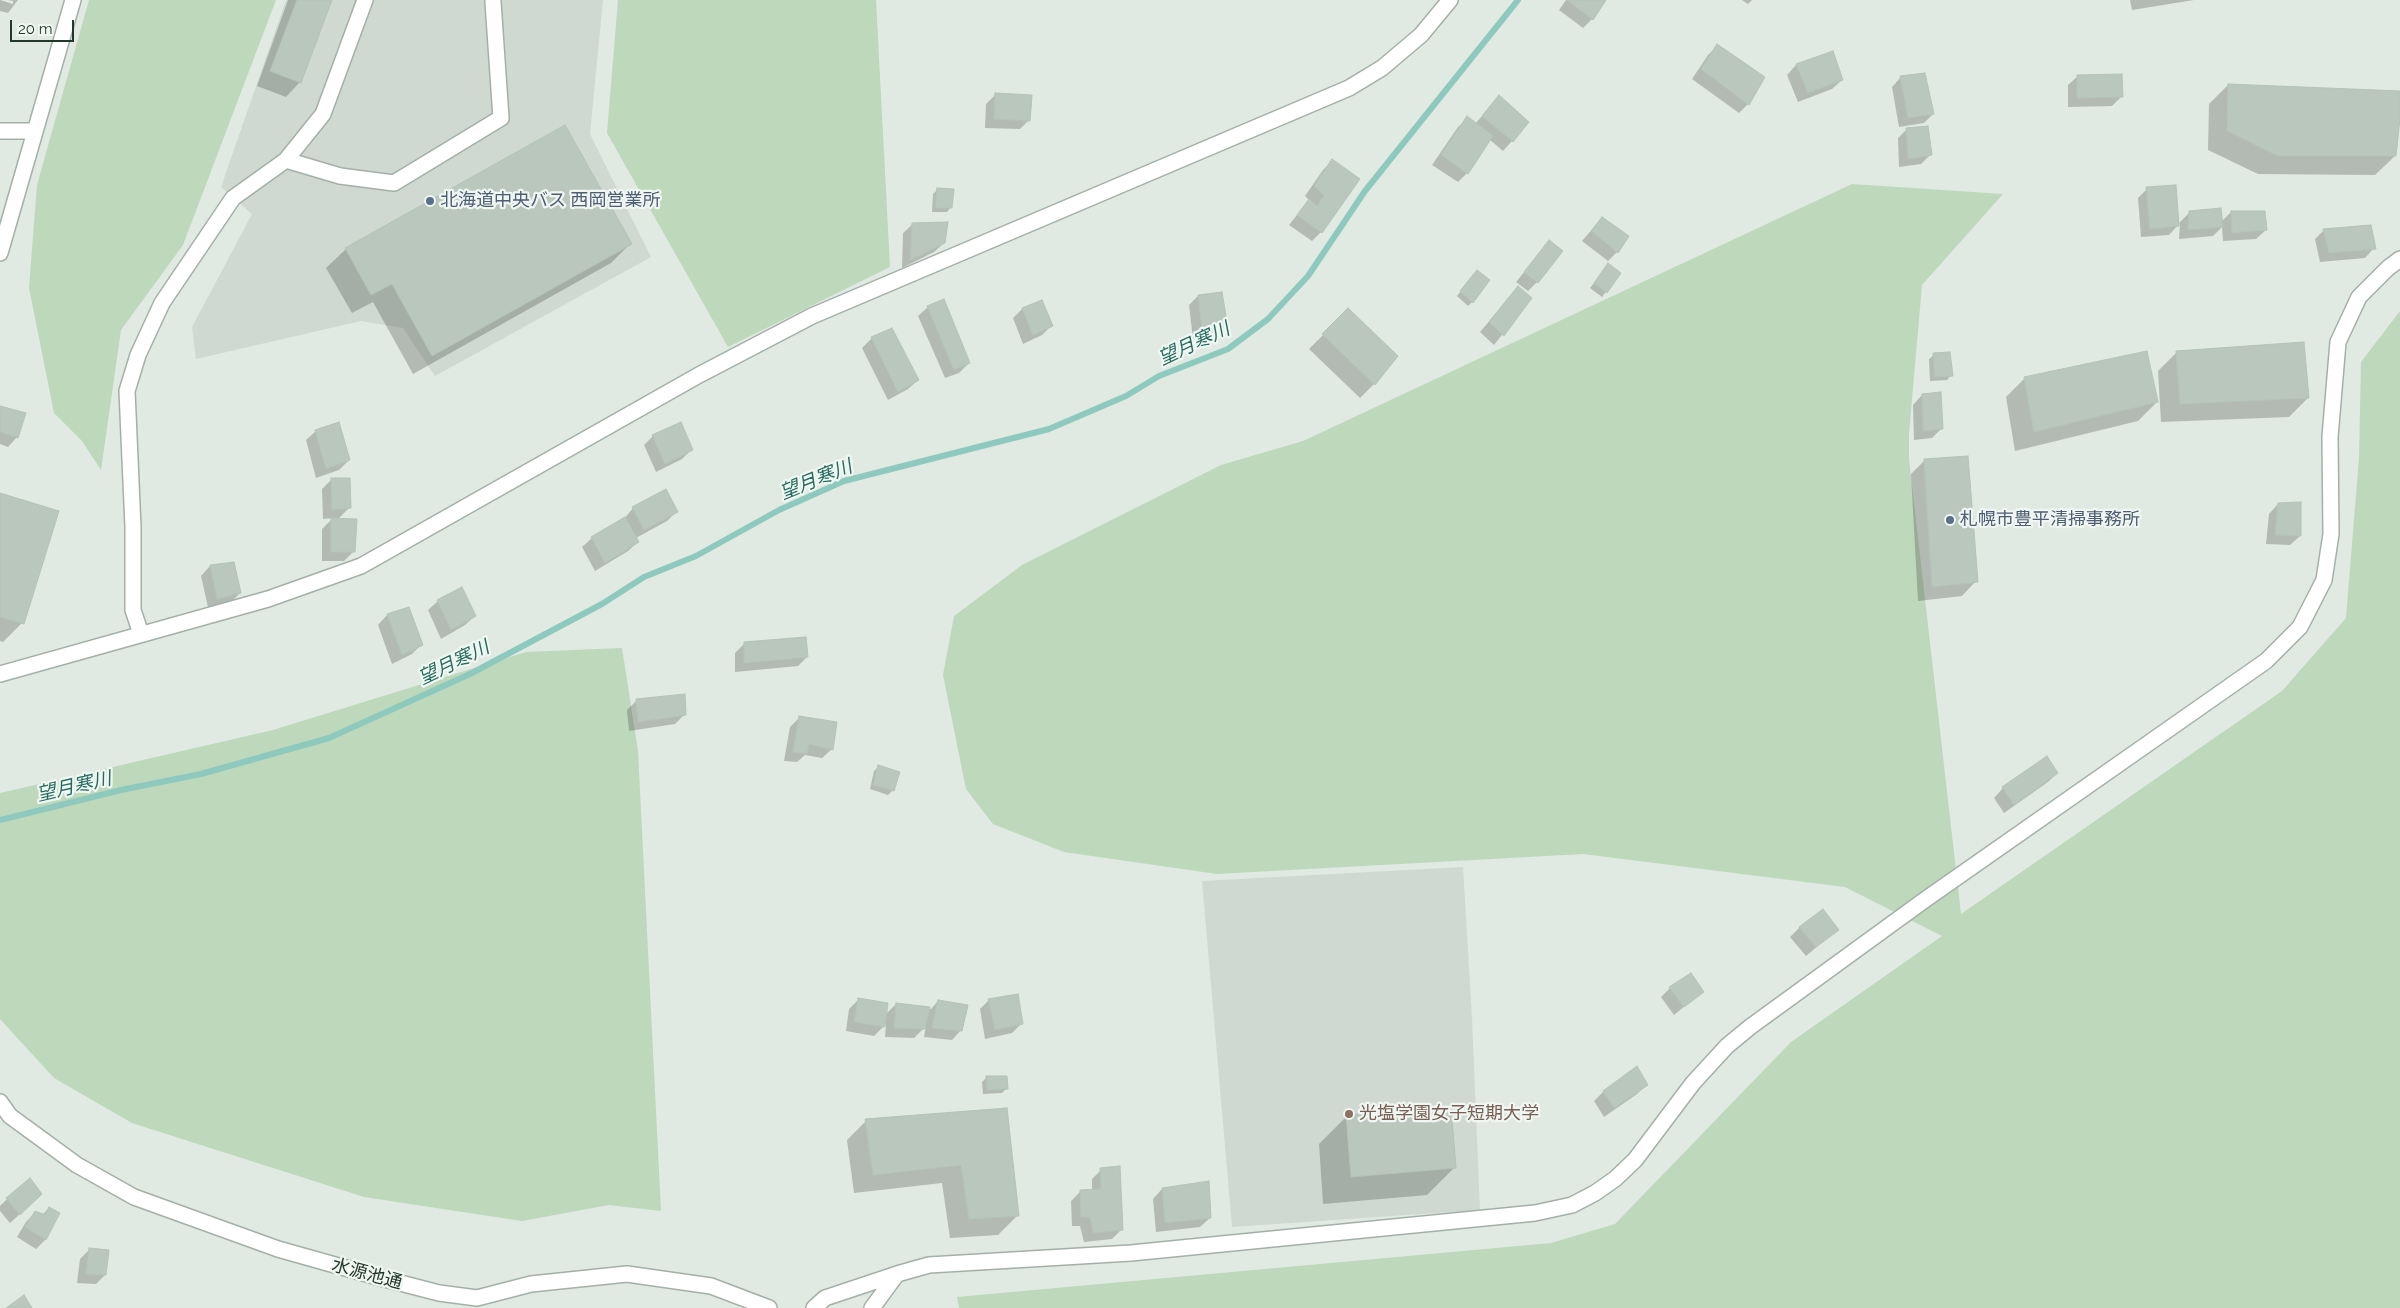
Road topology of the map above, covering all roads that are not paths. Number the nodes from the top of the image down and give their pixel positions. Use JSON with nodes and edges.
{"nodes":[{"id":1,"x":72,"y":0,"type":"edge"},
{"id":2,"x":365,"y":0,"type":"edge"},
{"id":3,"x":1450,"y":0,"type":"edge"},
{"id":4,"x":493,"y":2,"type":"dead end"},
{"id":5,"x":0,"y":130,"type":"edge"},
{"id":6,"x":34,"y":131,"type":"junction"},
{"id":7,"x":286,"y":160,"type":"junction"},
{"id":8,"x":0,"y":253,"type":"edge"},
{"id":9,"x":2400,"y":259,"type":"edge"},
{"id":10,"x":141,"y":634,"type":"junction"},
{"id":11,"x":0,"y":674,"type":"edge"},
{"id":12,"x":0,"y":1102,"type":"edge"},
{"id":13,"x":5,"y":1119,"type":"edge"},
{"id":14,"x":897,"y":1274,"type":"junction"},
{"id":15,"x":766,"y":1308,"type":"edge"},
{"id":16,"x":814,"y":1308,"type":"edge"},
{"id":17,"x":872,"y":1308,"type":"edge"}],
"edges":[{"from":1,"to":6,"type":"street"},
{"from":2,"to":7,"type":"street"},
{"from":3,"to":10,"type":"street"},
{"from":4,"to":7,"type":"street"},
{"from":5,"to":6,"type":"street"},
{"from":6,"to":8,"type":"street"},
{"from":7,"to":10,"type":"street"},
{"from":9,"to":14,"type":"street"},
{"from":10,"to":11,"type":"street"},
{"from":12,"to":13,"type":"street","name":"水源池通"},
{"from":13,"to":15,"type":"street","name":"水源池通"},
{"from":14,"to":16,"type":"street"},
{"from":14,"to":17,"type":"street"}]}
